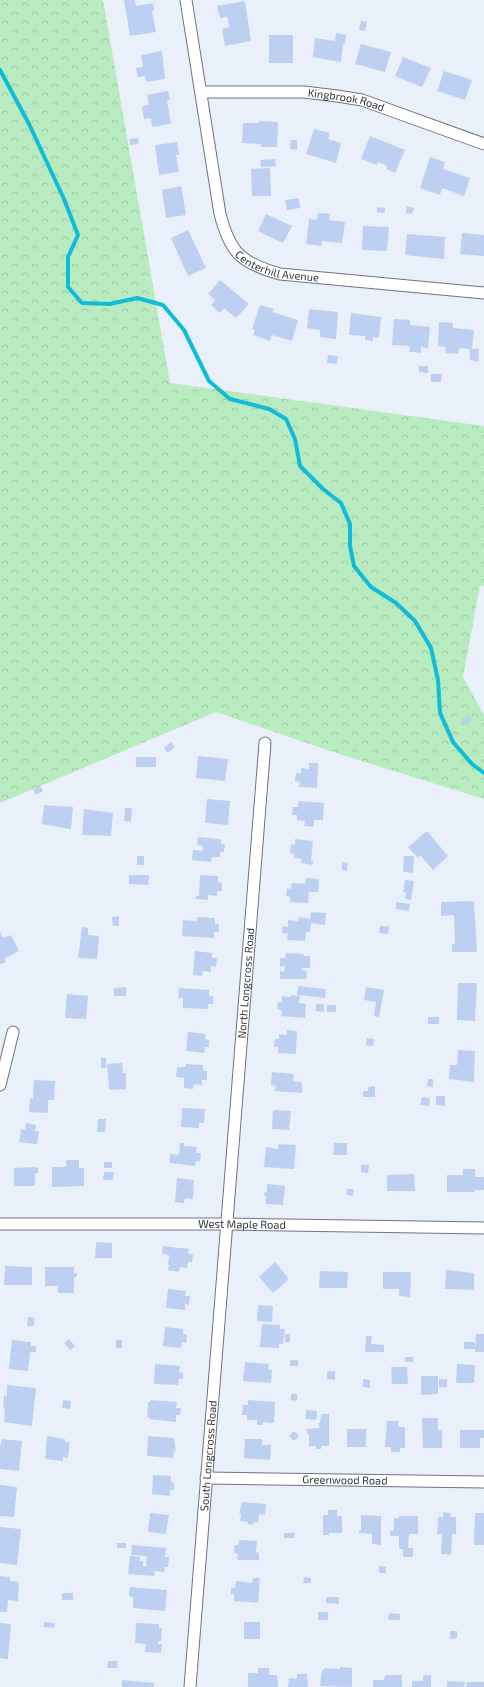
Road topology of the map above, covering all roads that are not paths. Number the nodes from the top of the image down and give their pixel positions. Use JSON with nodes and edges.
{"nodes":[{"id":1,"x":186,"y":0,"type":"edge"},
{"id":2,"x":201,"y":92,"type":"junction"},
{"id":3,"x":484,"y":144,"type":"edge"},
{"id":4,"x":484,"y":292,"type":"edge"},
{"id":5,"x":265,"y":743,"type":"dead end"},
{"id":6,"x":13,"y":1032,"type":"dead end"},
{"id":7,"x":0,"y":1085,"type":"edge"},
{"id":8,"x":0,"y":1224,"type":"edge"},
{"id":9,"x":227,"y":1224,"type":"junction"},
{"id":10,"x":484,"y":1228,"type":"edge"},
{"id":11,"x":206,"y":1478,"type":"junction"},
{"id":12,"x":484,"y":1482,"type":"edge"},
{"id":13,"x":190,"y":1687,"type":"edge"}],
"edges":[{"from":1,"to":2,"type":"street","name":"Centerhill Avenue"},
{"from":2,"to":3,"type":"street","name":"Kingbrook Road"},
{"from":2,"to":4,"type":"street","name":"Centerhill Avenue"},
{"from":5,"to":9,"type":"street","name":"North Longcross Road"},
{"from":6,"to":7,"type":"street"},
{"from":8,"to":9,"type":"street","name":"West Maple Road"},
{"from":9,"to":10,"type":"street","name":"West Maple Road"},
{"from":9,"to":11,"type":"street","name":"South Longcross Road"},
{"from":11,"to":12,"type":"street","name":"Greenwood Road"},
{"from":11,"to":13,"type":"street","name":"South Longcross Road"}]}
